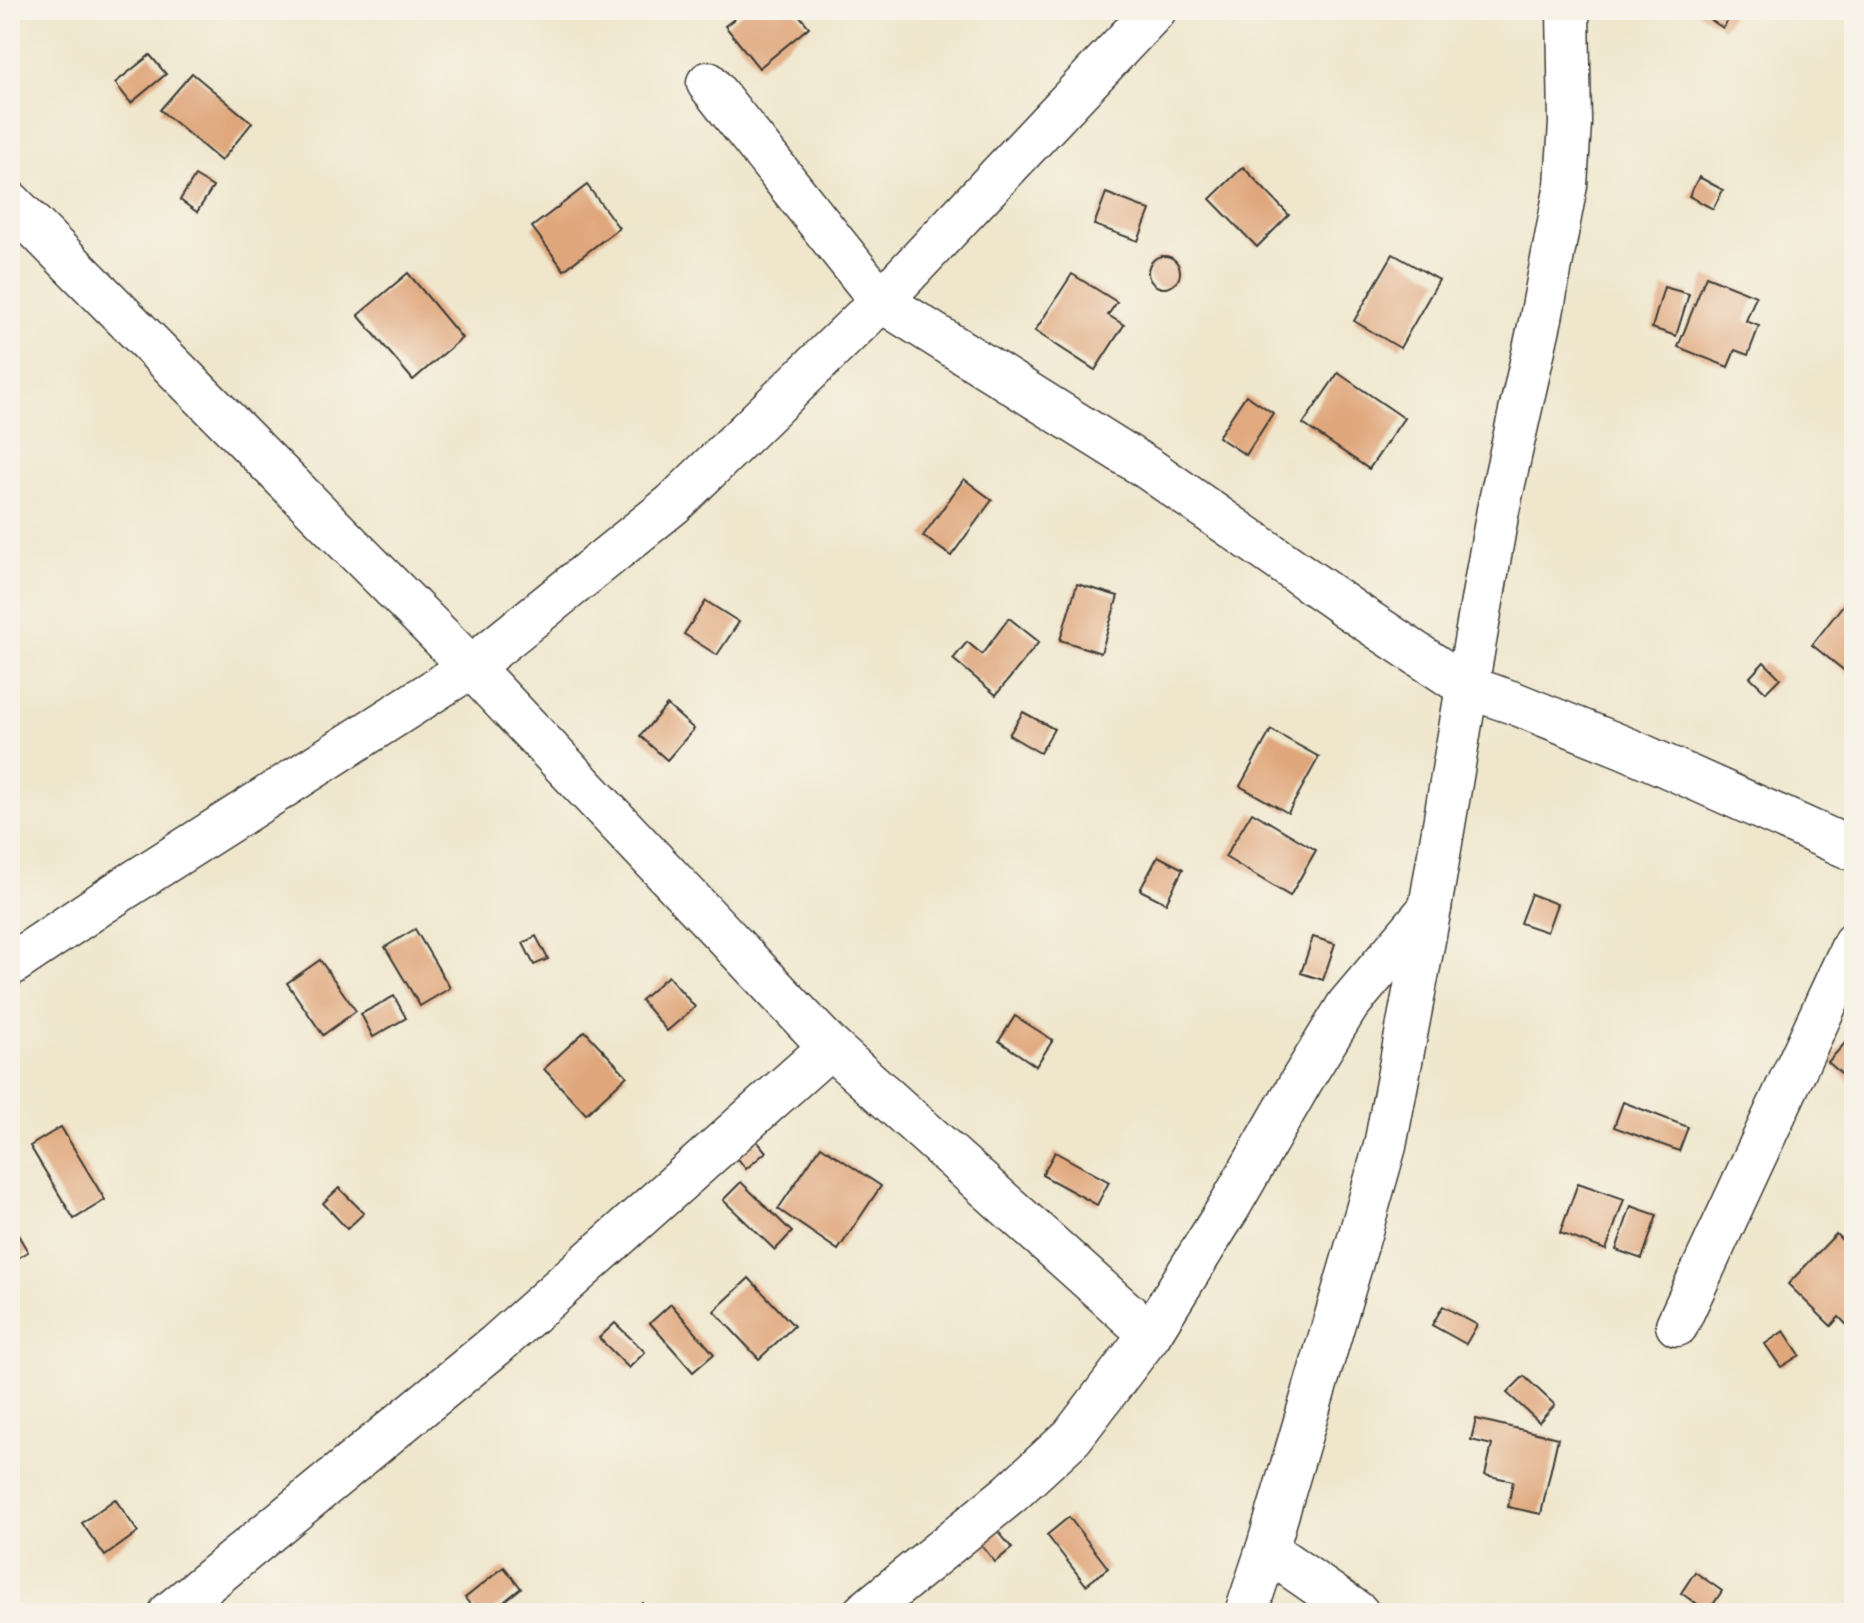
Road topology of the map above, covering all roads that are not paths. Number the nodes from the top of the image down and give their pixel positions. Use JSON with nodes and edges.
{"nodes":[{"id":1,"x":1155,"y":10,"type":"edge"},
{"id":2,"x":1568,"y":10,"type":"edge"},
{"id":3,"x":708,"y":83,"type":"dead end"},
{"id":4,"x":10,"y":202,"type":"edge"},
{"id":5,"x":881,"y":301,"type":"junction"},
{"id":6,"x":471,"y":667,"type":"junction"},
{"id":7,"x":1467,"y":687,"type":"junction"},
{"id":8,"x":1854,"y":850,"type":"edge"},
{"id":9,"x":1430,"y":908,"type":"junction"},
{"id":10,"x":1854,"y":943,"type":"edge"},
{"id":11,"x":10,"y":965,"type":"edge"},
{"id":12,"x":830,"y":1047,"type":"junction"},
{"id":13,"x":1677,"y":1325,"type":"dead end"},
{"id":14,"x":1150,"y":1334,"type":"junction"},
{"id":15,"x":1267,"y":1550,"type":"junction"},
{"id":16,"x":170,"y":1613,"type":"edge"},
{"id":17,"x":864,"y":1613,"type":"edge"},
{"id":18,"x":1246,"y":1613,"type":"edge"},
{"id":19,"x":1358,"y":1613,"type":"edge"}],
"edges":[{"from":1,"to":5,"type":"street"},
{"from":2,"to":7,"type":"street"},
{"from":3,"to":5,"type":"street"},
{"from":4,"to":6,"type":"street"},
{"from":5,"to":6,"type":"street"},
{"from":5,"to":7,"type":"street"},
{"from":6,"to":11,"type":"street"},
{"from":6,"to":12,"type":"street"},
{"from":7,"to":8,"type":"street"},
{"from":7,"to":9,"type":"street"},
{"from":9,"to":14,"type":"street"},
{"from":9,"to":15,"type":"street"},
{"from":10,"to":13,"type":"street"},
{"from":12,"to":14,"type":"street"},
{"from":12,"to":16,"type":"street"},
{"from":14,"to":17,"type":"street"},
{"from":15,"to":18,"type":"street"},
{"from":15,"to":19,"type":"street"}]}
